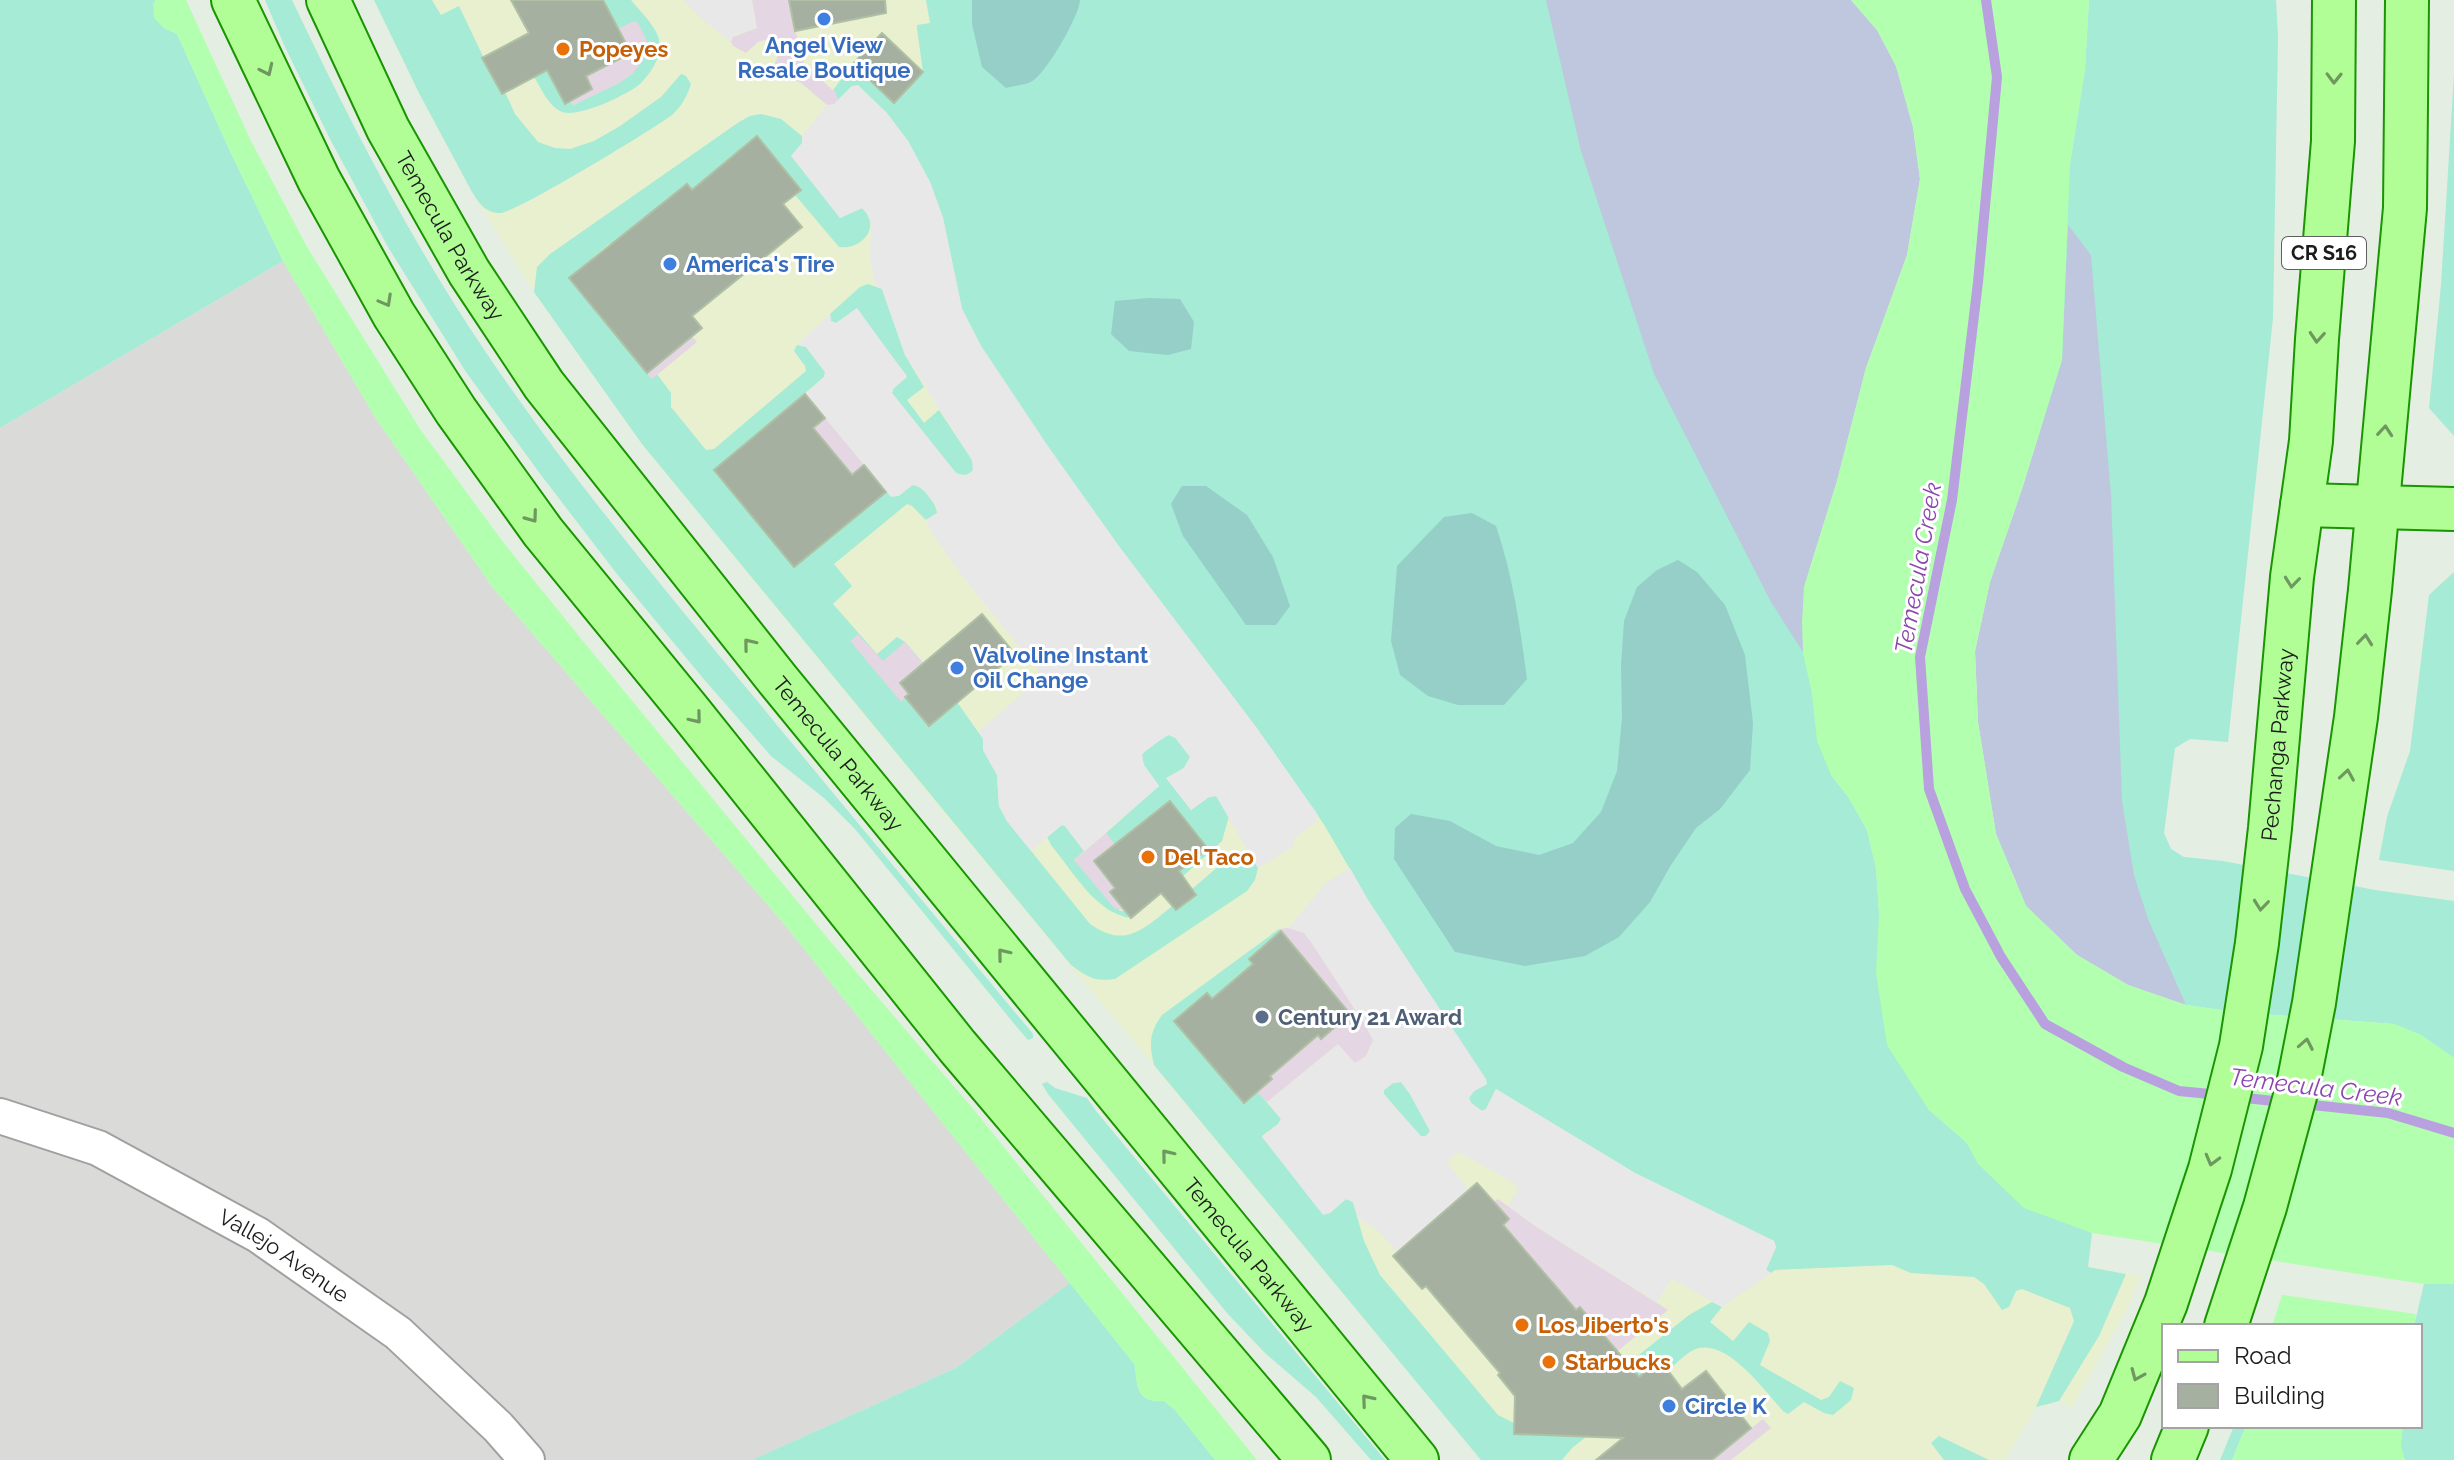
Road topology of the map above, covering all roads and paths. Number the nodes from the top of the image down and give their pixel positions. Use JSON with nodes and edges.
{"nodes":[{"id":1,"x":233,"y":0,"type":"edge"},
{"id":2,"x":328,"y":0,"type":"edge"},
{"id":3,"x":2334,"y":0,"type":"edge"},
{"id":4,"x":2407,"y":0,"type":"edge"},
{"id":5,"x":2302,"y":505,"type":"junction"},
{"id":6,"x":2376,"y":508,"type":"junction"},
{"id":7,"x":2454,"y":509,"type":"edge"},
{"id":8,"x":0,"y":1116,"type":"edge"},
{"id":9,"x":2230,"y":1317,"type":"edge"},
{"id":10,"x":2186,"y":1428,"type":"edge"},
{"id":11,"x":527,"y":1460,"type":"edge"},
{"id":12,"x":1309,"y":1460,"type":"edge"},
{"id":13,"x":1417,"y":1460,"type":"edge"},
{"id":14,"x":2091,"y":1460,"type":"edge"},
{"id":15,"x":2173,"y":1460,"type":"edge"}],
"edges":[{"from":1,"to":12,"type":"main road","one_way":true},
{"from":13,"to":2,"type":"main road","name":"Temecula Parkway","one_way":true},
{"from":3,"to":5,"type":"main road","name":"Pechanga Parkway","number":"CR S16","one_way":true},
{"from":6,"to":4,"type":"main road","one_way":true},
{"from":5,"to":6,"type":"main road"},
{"from":5,"to":14,"type":"main road","name":"Pechanga Parkway","number":"CR S16","one_way":true},
{"from":6,"to":7,"type":"main road"},
{"from":9,"to":6,"type":"main road","one_way":true},
{"from":8,"to":11,"type":"street","name":"Vallejo Avenue"},
{"from":10,"to":15,"type":"main road"}]}
